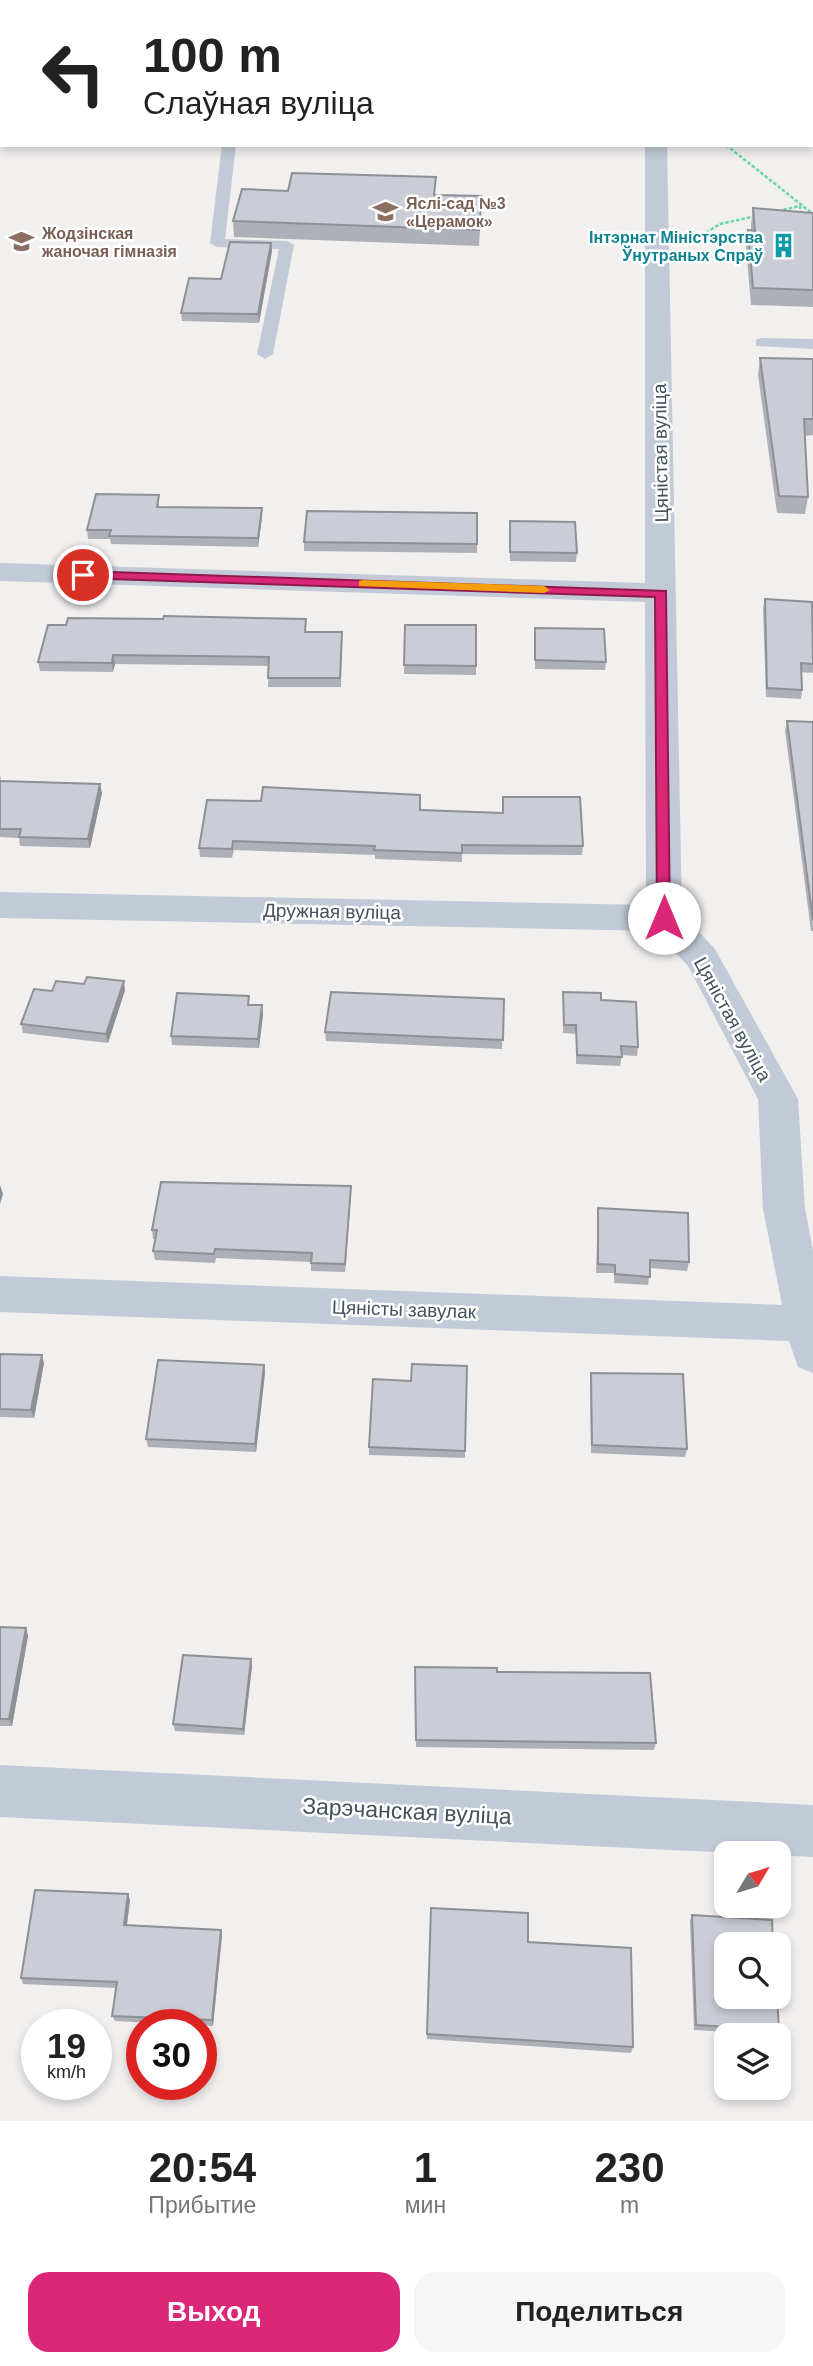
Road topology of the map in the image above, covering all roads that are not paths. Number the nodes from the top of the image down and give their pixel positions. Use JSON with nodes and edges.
{"nodes":[{"id":1,"x":229,"y":147,"type":"edge"},
{"id":2,"x":656,"y":147,"type":"edge"},
{"id":3,"x":761,"y":343,"type":"dead end"},
{"id":4,"x":813,"y":344,"type":"edge"},
{"id":5,"x":265,"y":354,"type":"dead end"},
{"id":6,"x":0,"y":572,"type":"edge"},
{"id":7,"x":662,"y":593,"type":"junction"},
{"id":8,"x":0,"y":905,"type":"edge"},
{"id":9,"x":664,"y":918,"type":"junction"},
{"id":10,"x":0,"y":1294,"type":"edge"},
{"id":11,"x":810,"y":1339,"type":"edge"},
{"id":12,"x":0,"y":1791,"type":"edge"},
{"id":13,"x":813,"y":1831,"type":"edge"}],
"edges":[{"from":1,"to":5,"type":"lane"},
{"from":2,"to":7,"type":"street","name":"Цяністая вуліца"},
{"from":3,"to":4,"type":"lane"},
{"from":6,"to":7,"type":"street"},
{"from":7,"to":9,"type":"street","name":"Цяністая вуліца"},
{"from":8,"to":9,"type":"street","name":"Дружная вуліца"},
{"from":9,"to":11,"type":"street","name":"Цяністая вуліца"},
{"from":10,"to":11,"type":"street","name":"Цяністы завулак"},
{"from":12,"to":13,"type":"street","name":"Зарэчанская вуліца"}]}
